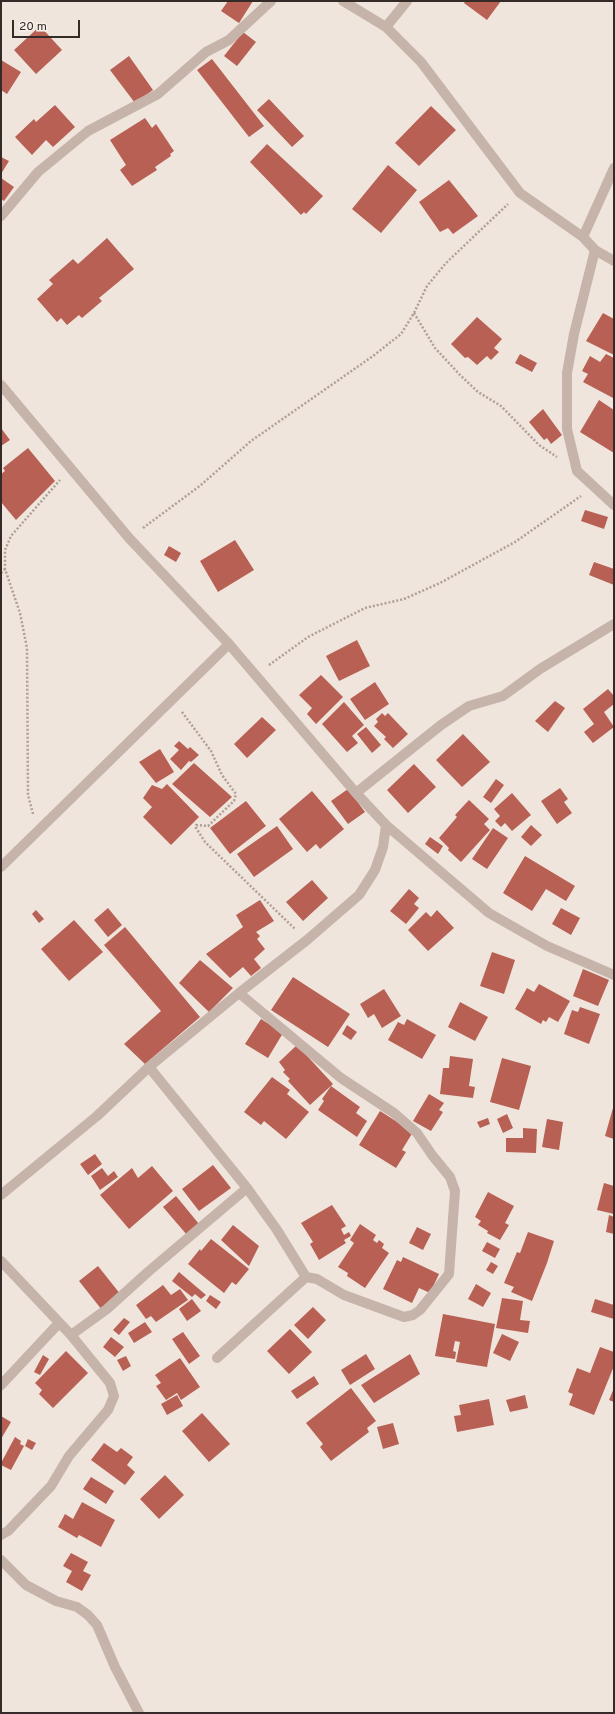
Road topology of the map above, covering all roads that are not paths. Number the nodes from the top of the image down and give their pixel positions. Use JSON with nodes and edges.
{"nodes":[{"id":1,"x":271,"y":1,"type":"edge"},
{"id":2,"x":343,"y":1,"type":"edge"},
{"id":3,"x":407,"y":1,"type":"edge"},
{"id":4,"x":386,"y":27,"type":"junction"},
{"id":5,"x":614,"y":168,"type":"edge"},
{"id":6,"x":1,"y":216,"type":"edge"},
{"id":7,"x":583,"y":237,"type":"junction"},
{"id":8,"x":595,"y":250,"type":"junction"},
{"id":9,"x":614,"y":261,"type":"edge"},
{"id":10,"x":1,"y":386,"type":"edge"},
{"id":11,"x":614,"y":505,"type":"edge"},
{"id":12,"x":614,"y":624,"type":"edge"},
{"id":13,"x":229,"y":644,"type":"junction"},
{"id":14,"x":356,"y":793,"type":"junction"},
{"id":15,"x":386,"y":825,"type":"junction"},
{"id":16,"x":1,"y":867,"type":"edge"},
{"id":17,"x":614,"y":975,"type":"edge"},
{"id":18,"x":239,"y":993,"type":"junction"},
{"id":19,"x":149,"y":1067,"type":"junction"},
{"id":20,"x":248,"y":1188,"type":"junction"},
{"id":21,"x":1,"y":1195,"type":"edge"},
{"id":22,"x":1,"y":1261,"type":"edge"},
{"id":23,"x":306,"y":1277,"type":"junction"},
{"id":24,"x":59,"y":1323,"type":"junction"},
{"id":25,"x":71,"y":1335,"type":"junction"},
{"id":26,"x":217,"y":1358,"type":"dead end"},
{"id":27,"x":1,"y":1385,"type":"edge"},
{"id":28,"x":1,"y":1535,"type":"edge"},
{"id":29,"x":1,"y":1560,"type":"edge"},
{"id":30,"x":139,"y":1713,"type":"edge"}],
"edges":[{"from":1,"to":6,"type":"street"},
{"from":2,"to":4,"type":"street"},
{"from":3,"to":4,"type":"street"},
{"from":4,"to":7,"type":"street"},
{"from":5,"to":7,"type":"street"},
{"from":7,"to":8,"type":"street"},
{"from":8,"to":9,"type":"street"},
{"from":8,"to":11,"type":"street"},
{"from":10,"to":13,"type":"street"},
{"from":12,"to":14,"type":"street"},
{"from":13,"to":14,"type":"street"},
{"from":13,"to":16,"type":"street"},
{"from":14,"to":15,"type":"street"},
{"from":15,"to":17,"type":"street"},
{"from":15,"to":18,"type":"street"},
{"from":18,"to":19,"type":"street"},
{"from":18,"to":23,"type":"street"},
{"from":19,"to":20,"type":"street"},
{"from":19,"to":21,"type":"street"},
{"from":20,"to":23,"type":"street"},
{"from":20,"to":25,"type":"street"},
{"from":22,"to":24,"type":"street"},
{"from":23,"to":26,"type":"street"},
{"from":24,"to":25,"type":"street"},
{"from":24,"to":27,"type":"street"},
{"from":25,"to":28,"type":"street"},
{"from":29,"to":30,"type":"street"}]}
